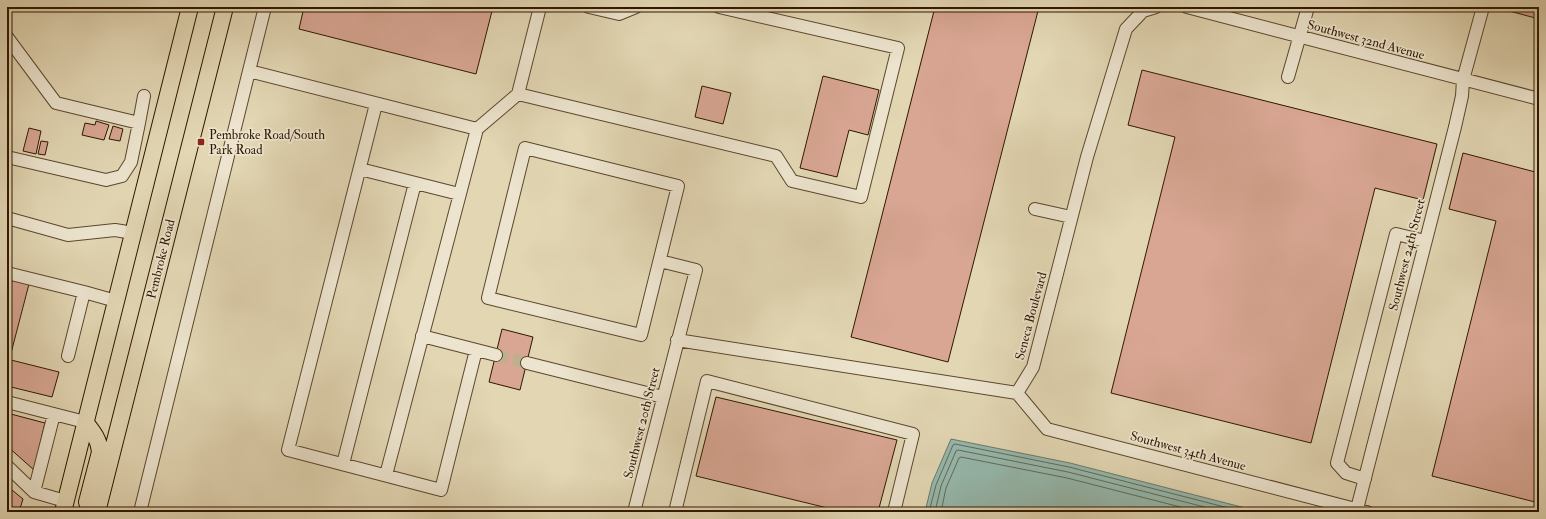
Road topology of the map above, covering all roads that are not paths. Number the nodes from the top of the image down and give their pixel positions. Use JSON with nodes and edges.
{"nodes":[{"id":1,"x":190,"y":7,"type":"edge"},
{"id":2,"x":225,"y":7,"type":"edge"},
{"id":3,"x":265,"y":7,"type":"edge"},
{"id":4,"x":540,"y":7,"type":"edge"},
{"id":5,"x":589,"y":7,"type":"edge"},
{"id":6,"x":636,"y":7,"type":"edge"},
{"id":7,"x":719,"y":7,"type":"edge"},
{"id":8,"x":1156,"y":7,"type":"edge"},
{"id":9,"x":1187,"y":7,"type":"edge"},
{"id":10,"x":1308,"y":7,"type":"edge"},
{"id":11,"x":1483,"y":7,"type":"edge"},
{"id":12,"x":1142,"y":9,"type":"edge"},
{"id":13,"x":7,"y":37,"type":"edge"},
{"id":14,"x":1300,"y":37,"type":"junction"},
{"id":15,"x":249,"y":71,"type":"junction"},
{"id":16,"x":1288,"y":77,"type":"dead end"},
{"id":17,"x":1463,"y":80,"type":"junction"},
{"id":18,"x":518,"y":94,"type":"junction"},
{"id":19,"x":1539,"y":99,"type":"edge"},
{"id":20,"x":376,"y":104,"type":"junction"},
{"id":21,"x":164,"y":111,"type":"junction"},
{"id":22,"x":139,"y":123,"type":"junction"},
{"id":23,"x":477,"y":129,"type":"junction"},
{"id":24,"x":7,"y":157,"type":"edge"},
{"id":25,"x":360,"y":169,"type":"junction"},
{"id":26,"x":415,"y":183,"type":"junction"},
{"id":27,"x":459,"y":194,"type":"junction"},
{"id":28,"x":1035,"y":209,"type":"dead end"},
{"id":29,"x":1071,"y":217,"type":"junction"},
{"id":30,"x":7,"y":218,"type":"edge"},
{"id":31,"x":133,"y":233,"type":"junction"},
{"id":32,"x":1425,"y":241,"type":"junction"},
{"id":33,"x":660,"y":261,"type":"junction"},
{"id":34,"x":7,"y":273,"type":"edge"},
{"id":35,"x":84,"y":292,"type":"junction"},
{"id":36,"x":116,"y":301,"type":"junction"},
{"id":37,"x":422,"y":336,"type":"junction"},
{"id":38,"x":677,"y":340,"type":"junction"},
{"id":39,"x":476,"y":350,"type":"junction"},
{"id":40,"x":496,"y":355,"type":"tunnel mouth"},
{"id":41,"x":68,"y":356,"type":"dead end"},
{"id":42,"x":527,"y":363,"type":"tunnel mouth"},
{"id":43,"x":1016,"y":393,"type":"junction"},
{"id":44,"x":663,"y":397,"type":"junction"},
{"id":45,"x":7,"y":402,"type":"edge"},
{"id":46,"x":54,"y":414,"type":"junction"},
{"id":47,"x":85,"y":422,"type":"junction"},
{"id":48,"x":343,"y":464,"type":"junction"},
{"id":49,"x":7,"y":466,"type":"edge"},
{"id":50,"x":386,"y":475,"type":"junction"},
{"id":51,"x":1365,"y":479,"type":"junction"},
{"id":52,"x":34,"y":492,"type":"junction"},
{"id":53,"x":65,"y":508,"type":"edge"},
{"id":54,"x":638,"y":511,"type":"edge"},
{"id":55,"x":1362,"y":511,"type":"edge"},
{"id":56,"x":90,"y":512,"type":"edge"},
{"id":57,"x":97,"y":512,"type":"edge"},
{"id":58,"x":140,"y":512,"type":"edge"},
{"id":59,"x":674,"y":512,"type":"edge"},
{"id":60,"x":894,"y":512,"type":"edge"}],
"edges":[{"from":1,"to":21,"type":"main road"},
{"from":2,"to":57,"type":"main road","name":"Pembroke Road"},
{"from":3,"to":15,"type":"street"},
{"from":4,"to":18,"type":"street"},
{"from":5,"to":6,"type":"street"},
{"from":7,"to":18,"type":"street"},
{"from":8,"to":12,"type":"street"},
{"from":9,"to":14,"type":"street","name":"Southwest 32nd Avenue"},
{"from":10,"to":14,"type":"street"},
{"from":11,"to":17,"type":"street","name":"Southwest 24th Street"},
{"from":12,"to":29,"type":"street","name":"Seneca Boulevard"},
{"from":13,"to":22,"type":"street"},
{"from":14,"to":16,"type":"street"},
{"from":14,"to":17,"type":"street","name":"Southwest 32nd Avenue"},
{"from":15,"to":20,"type":"street"},
{"from":15,"to":58,"type":"street"},
{"from":17,"to":19,"type":"street","name":"Southwest 32nd Avenue"},
{"from":17,"to":32,"type":"street","name":"Southwest 24th Street"},
{"from":18,"to":23,"type":"street"},
{"from":20,"to":23,"type":"street"},
{"from":20,"to":25,"type":"street"},
{"from":21,"to":22,"type":"street"},
{"from":21,"to":31,"type":"main road"},
{"from":22,"to":24,"type":"street"},
{"from":23,"to":27,"type":"street"},
{"from":25,"to":26,"type":"street"},
{"from":25,"to":48,"type":"street"},
{"from":26,"to":27,"type":"street"},
{"from":26,"to":48,"type":"street"},
{"from":27,"to":37,"type":"street"},
{"from":28,"to":29,"type":"street"},
{"from":29,"to":43,"type":"street","name":"Seneca Boulevard"},
{"from":30,"to":31,"type":"street"},
{"from":31,"to":36,"type":"main road"},
{"from":32,"to":51,"type":"street","name":"Southwest 24th Street"},
{"from":32,"to":51,"type":"street"},
{"from":33,"to":33,"type":"street"},
{"from":33,"to":38,"type":"street","name":"Southwest 20th Street"},
{"from":34,"to":35,"type":"street"},
{"from":35,"to":36,"type":"street"},
{"from":35,"to":41,"type":"street"},
{"from":36,"to":47,"type":"main road"},
{"from":37,"to":39,"type":"street"},
{"from":37,"to":50,"type":"street"},
{"from":38,"to":43,"type":"street"},
{"from":38,"to":44,"type":"street","name":"Southwest 20th Street"},
{"from":39,"to":40,"type":"street"},
{"from":39,"to":50,"type":"street"},
{"from":42,"to":44,"type":"street"},
{"from":43,"to":55,"type":"street","name":"Southwest 34th Avenue"},
{"from":44,"to":54,"type":"street","name":"Southwest 20th Street"},
{"from":45,"to":46,"type":"street"},
{"from":46,"to":47,"type":"street"},
{"from":46,"to":52,"type":"street"},
{"from":47,"to":53,"type":"main road"},
{"from":47,"to":56,"type":"main road"},
{"from":48,"to":50,"type":"street"},
{"from":49,"to":52,"type":"street"},
{"from":51,"to":55,"type":"street","name":"Southwest 24th Street"},
{"from":52,"to":53,"type":"street"},
{"from":59,"to":60,"type":"street"}]}
